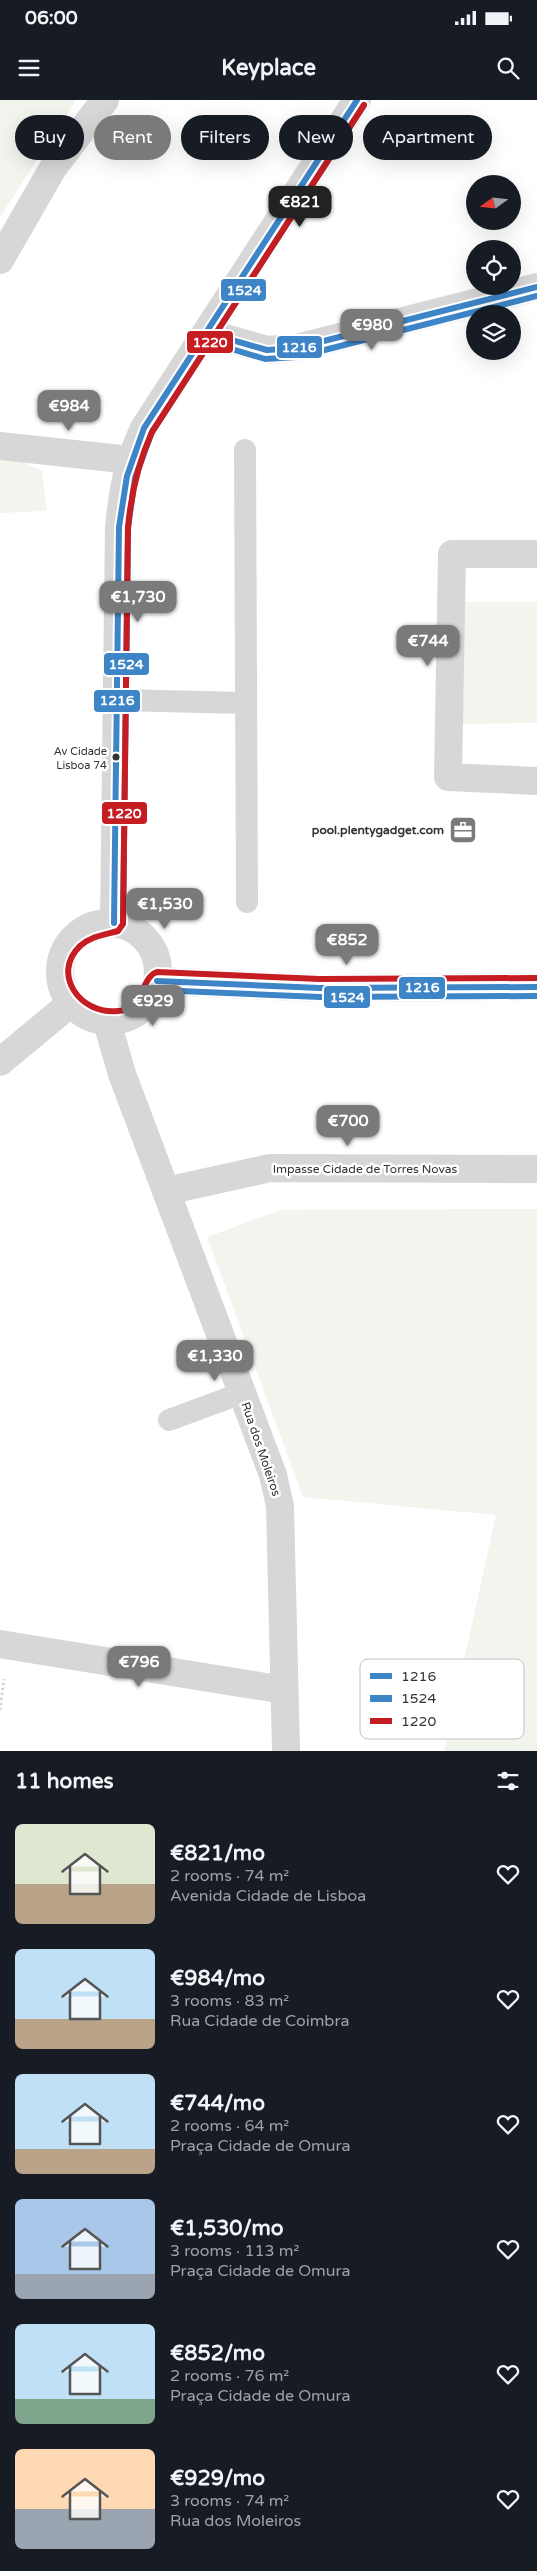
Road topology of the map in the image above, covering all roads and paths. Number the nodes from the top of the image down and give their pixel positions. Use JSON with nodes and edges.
{"nodes":[{"id":1,"x":105,"y":100,"type":"edge"},
{"id":2,"x":357,"y":100,"type":"edge"},
{"id":3,"x":0,"y":260,"type":"edge"},
{"id":4,"x":537,"y":287,"type":"edge"},
{"id":5,"x":207,"y":333,"type":"junction"},
{"id":6,"x":0,"y":446,"type":"edge"},
{"id":7,"x":245,"y":450,"type":"dead end"},
{"id":8,"x":130,"y":460,"type":"junction"},
{"id":9,"x":537,"y":554,"type":"edge"},
{"id":10,"x":116,"y":700,"type":"junction"},
{"id":11,"x":246,"y":703,"type":"junction"},
{"id":12,"x":537,"y":781,"type":"edge"},
{"id":13,"x":247,"y":902,"type":"dead end"},
{"id":14,"x":114,"y":923,"type":"junction"},
{"id":15,"x":157,"y":981,"type":"junction"},
{"id":16,"x":537,"y":987,"type":"edge"},
{"id":17,"x":71,"y":1003,"type":"junction"},
{"id":18,"x":107,"y":1022,"type":"junction"},
{"id":19,"x":0,"y":1062,"type":"edge"},
{"id":20,"x":537,"y":1168,"type":"edge"},
{"id":21,"x":166,"y":1190,"type":"junction"},
{"id":22,"x":242,"y":1393,"type":"junction"},
{"id":23,"x":169,"y":1420,"type":"dead end"},
{"id":24,"x":0,"y":1644,"type":"edge"},
{"id":25,"x":284,"y":1690,"type":"junction"},
{"id":26,"x":286,"y":1751,"type":"edge"}],
"edges":[{"from":1,"to":3,"type":"street"},
{"from":2,"to":5,"type":"street"},
{"from":4,"to":5,"type":"street"},
{"from":5,"to":8,"type":"street"},
{"from":6,"to":8,"type":"street"},
{"from":7,"to":11,"type":"lane"},
{"from":8,"to":10,"type":"street"},
{"from":9,"to":12,"type":"street"},
{"from":10,"to":11,"type":"lane"},
{"from":10,"to":14,"type":"street"},
{"from":11,"to":13,"type":"lane"},
{"from":14,"to":15,"type":"street"},
{"from":14,"to":17,"type":"street"},
{"from":15,"to":16,"type":"street"},
{"from":15,"to":18,"type":"street"},
{"from":17,"to":18,"type":"street"},
{"from":17,"to":19,"type":"street"},
{"from":18,"to":21,"type":"street","name":"Rua dos Moleiros"},
{"from":20,"to":21,"type":"street","name":"Impasse Cidade de Torres Novas"},
{"from":21,"to":22,"type":"street","name":"Rua dos Moleiros"},
{"from":22,"to":23,"type":"lane"},
{"from":22,"to":25,"type":"street","name":"Rua dos Moleiros"},
{"from":24,"to":25,"type":"street"},
{"from":25,"to":26,"type":"street","name":"Rua dos Moleiros"}]}
